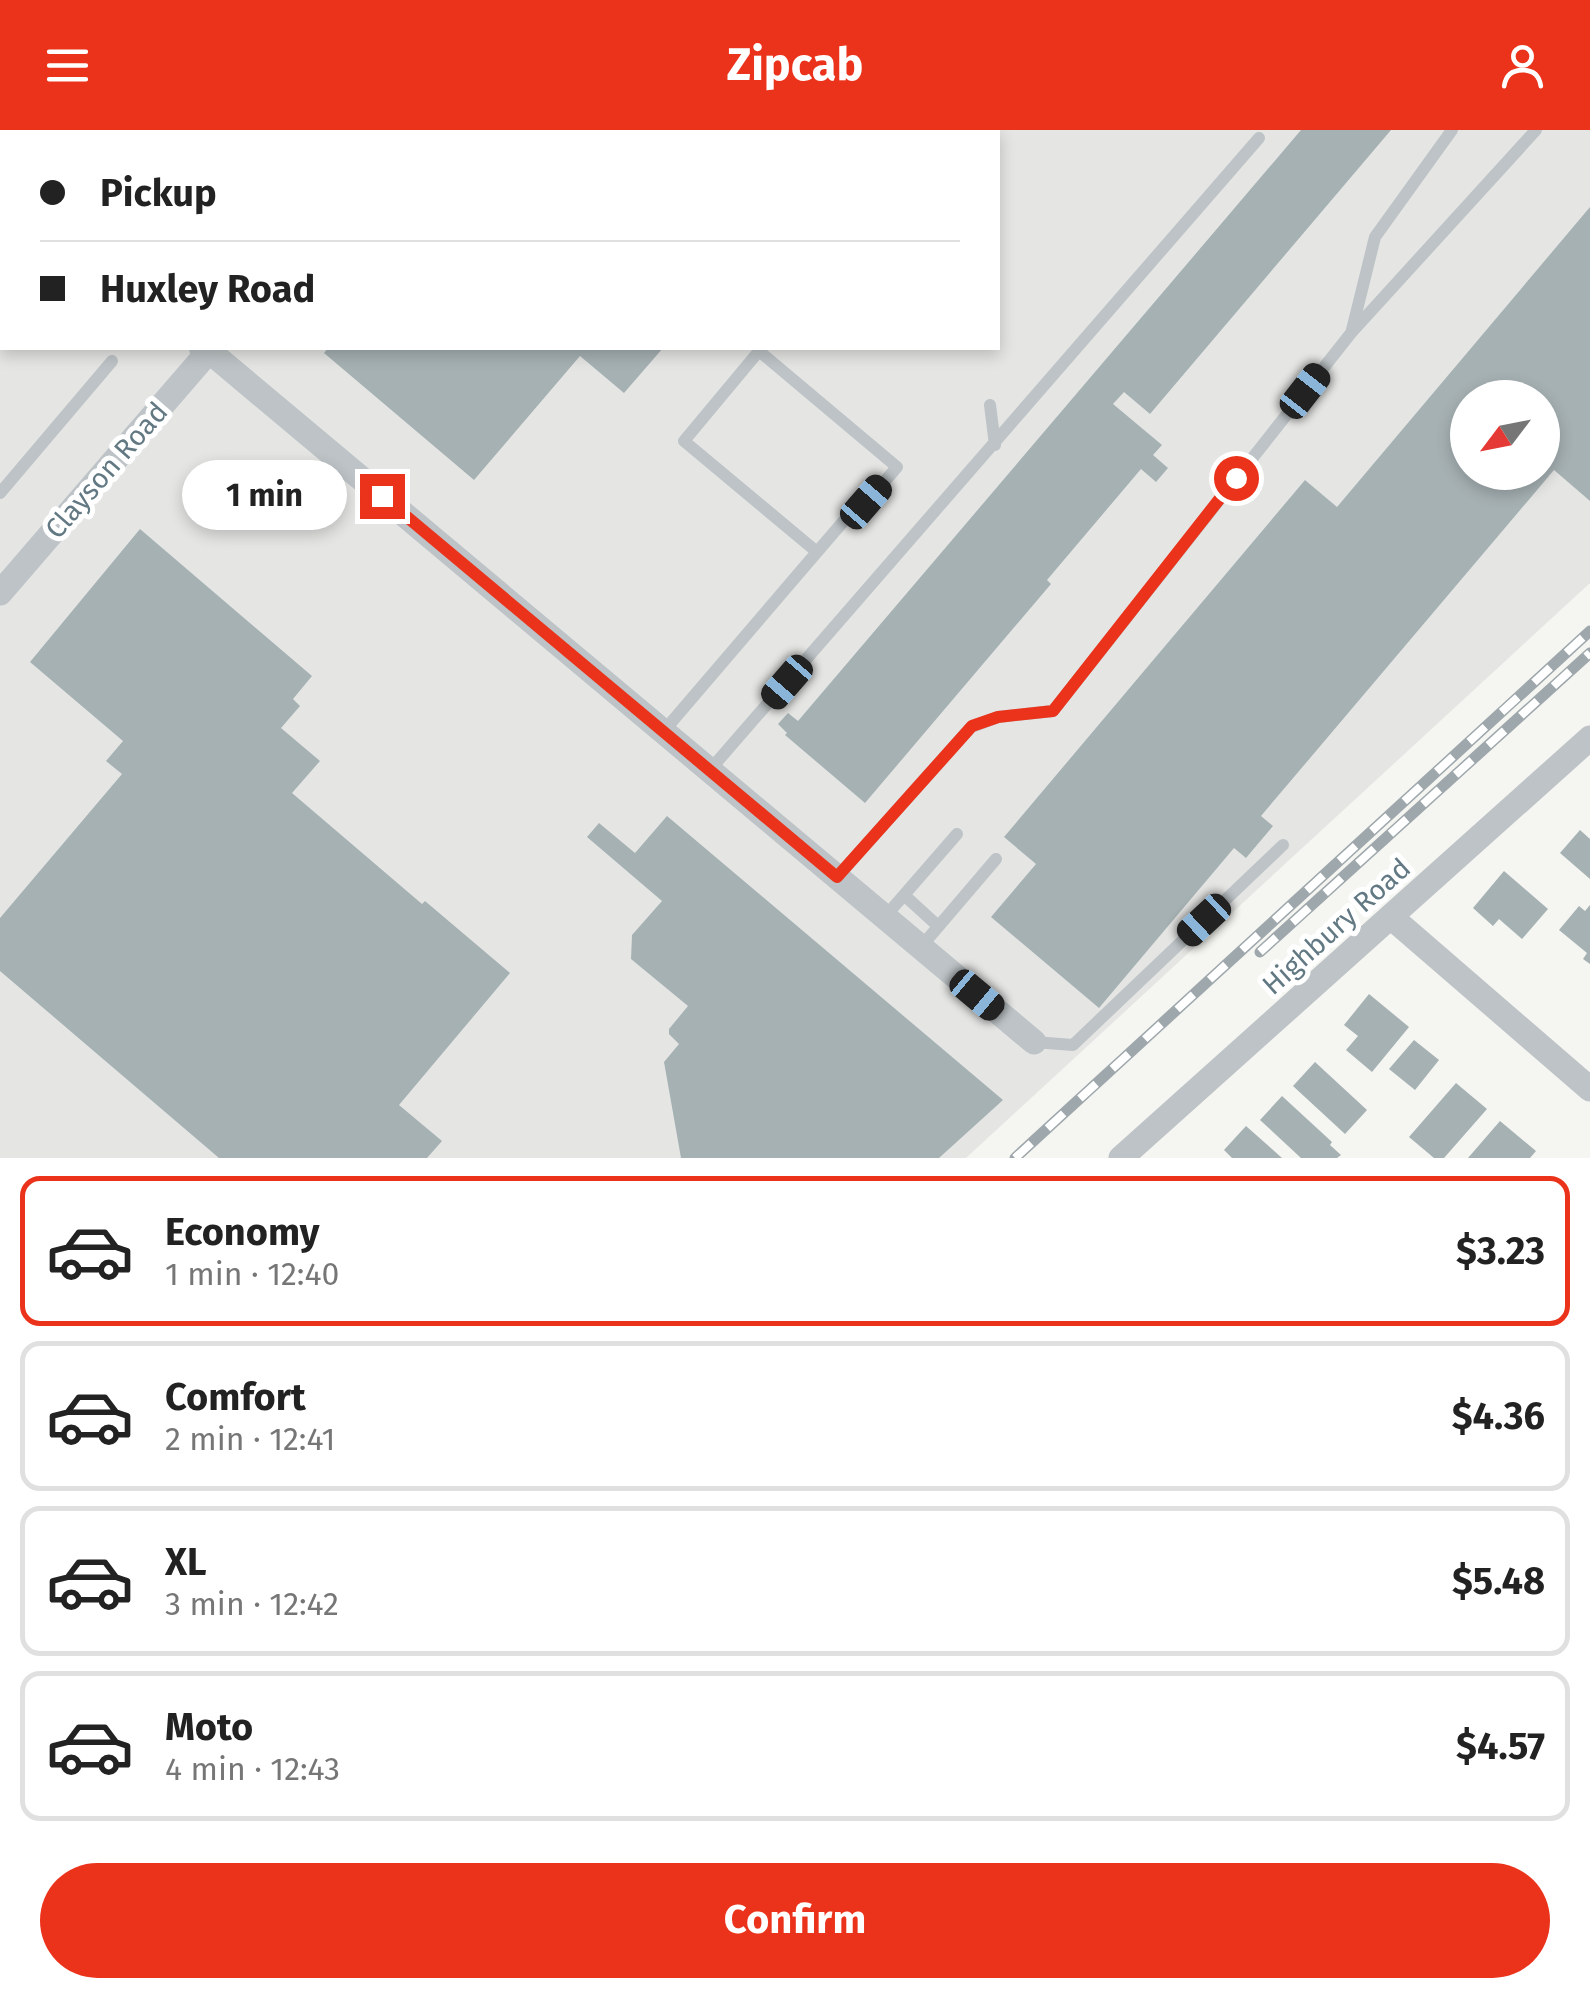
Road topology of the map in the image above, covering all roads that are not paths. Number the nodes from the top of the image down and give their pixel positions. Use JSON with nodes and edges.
{"nodes":[{"id":1,"x":1452,"y":130,"type":"edge"},
{"id":2,"x":1536,"y":130,"type":"edge"},
{"id":3,"x":1258,"y":138,"type":"dead end"},
{"id":4,"x":1351,"y":332,"type":"junction"},
{"id":5,"x":207,"y":350,"type":"edge"},
{"id":6,"x":209,"y":350,"type":"edge"},
{"id":7,"x":112,"y":361,"type":"dead end"},
{"id":8,"x":990,"y":406,"type":"dead end"},
{"id":9,"x":995,"y":445,"type":"junction"},
{"id":10,"x":0,"y":493,"type":"edge"},
{"id":11,"x":817,"y":552,"type":"junction"},
{"id":12,"x":3,"y":583,"type":"edge"},
{"id":13,"x":663,"y":732,"type":"junction"},
{"id":14,"x":1590,"y":738,"type":"edge"},
{"id":15,"x":709,"y":771,"type":"junction"},
{"id":16,"x":957,"y":834,"type":"dead end"},
{"id":17,"x":1284,"y":845,"type":"dead end"},
{"id":18,"x":996,"y":858,"type":"dead end"},
{"id":19,"x":837,"y":877,"type":"junction"},
{"id":20,"x":904,"y":895,"type":"junction"},
{"id":21,"x":1391,"y":917,"type":"junction"},
{"id":22,"x":884,"y":918,"type":"junction"},
{"id":23,"x":938,"y":926,"type":"junction"},
{"id":24,"x":920,"y":948,"type":"junction"},
{"id":25,"x":1034,"y":1042,"type":"joint"},
{"id":26,"x":1590,"y":1089,"type":"edge"},
{"id":27,"x":1121,"y":1158,"type":"edge"}],
"edges":[{"from":1,"to":4,"type":"lane"},
{"from":2,"to":4,"type":"lane"},
{"from":3,"to":9,"type":"lane"},
{"from":4,"to":19,"type":"lane"},
{"from":5,"to":12,"type":"street","name":"Clayson Road"},
{"from":6,"to":13,"type":"street"},
{"from":7,"to":10,"type":"lane"},
{"from":8,"to":9,"type":"lane"},
{"from":9,"to":15,"type":"lane"},
{"from":11,"to":11,"type":"lane"},
{"from":11,"to":13,"type":"lane"},
{"from":13,"to":15,"type":"street"},
{"from":14,"to":21,"type":"street","name":"Highbury Road"},
{"from":15,"to":19,"type":"street"},
{"from":16,"to":20,"type":"lane"},
{"from":17,"to":25,"type":"lane"},
{"from":18,"to":23,"type":"lane"},
{"from":19,"to":22,"type":"street"},
{"from":20,"to":22,"type":"lane"},
{"from":20,"to":23,"type":"lane"},
{"from":21,"to":26,"type":"street"},
{"from":21,"to":27,"type":"street","name":"Highbury Road"},
{"from":22,"to":24,"type":"street"},
{"from":23,"to":24,"type":"lane"},
{"from":24,"to":25,"type":"street"}]}
